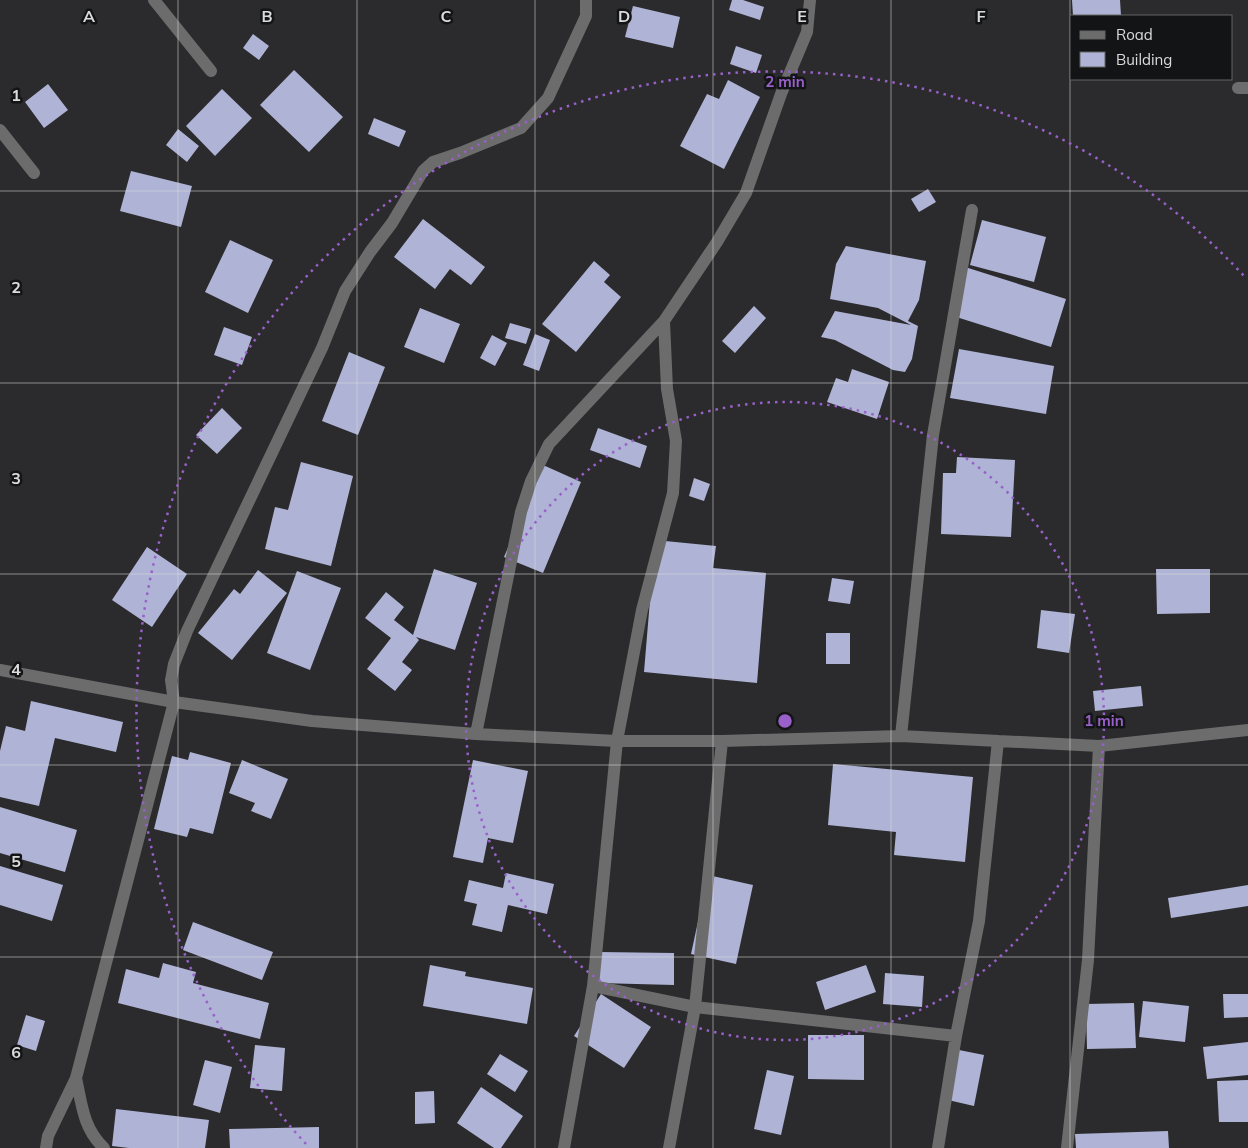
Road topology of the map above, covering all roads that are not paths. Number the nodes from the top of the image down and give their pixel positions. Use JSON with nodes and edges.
{"nodes":[{"id":1,"x":154,"y":0,"type":"edge"},
{"id":2,"x":586,"y":0,"type":"edge"},
{"id":3,"x":810,"y":0,"type":"edge"},
{"id":4,"x":211,"y":71,"type":"dead end"},
{"id":5,"x":0,"y":130,"type":"edge"},
{"id":6,"x":34,"y":173,"type":"dead end"},
{"id":7,"x":972,"y":210,"type":"dead end"},
{"id":8,"x":664,"y":321,"type":"junction"},
{"id":9,"x":0,"y":670,"type":"edge"},
{"id":10,"x":174,"y":702,"type":"junction"},
{"id":11,"x":1248,"y":730,"type":"edge"},
{"id":12,"x":476,"y":734,"type":"junction"},
{"id":13,"x":901,"y":736,"type":"junction"},
{"id":14,"x":617,"y":741,"type":"junction"},
{"id":15,"x":722,"y":741,"type":"junction"},
{"id":16,"x":998,"y":741,"type":"junction"},
{"id":17,"x":1099,"y":746,"type":"junction"},
{"id":18,"x":592,"y":986,"type":"junction"},
{"id":19,"x":695,"y":1007,"type":"junction"},
{"id":20,"x":956,"y":1036,"type":"junction"},
{"id":21,"x":76,"y":1078,"type":"junction"},
{"id":22,"x":46,"y":1148,"type":"edge"},
{"id":23,"x":104,"y":1148,"type":"edge"},
{"id":24,"x":564,"y":1148,"type":"edge"},
{"id":25,"x":669,"y":1148,"type":"edge"},
{"id":26,"x":938,"y":1148,"type":"edge"},
{"id":27,"x":1067,"y":1148,"type":"edge"}],
"edges":[{"from":1,"to":4,"type":"street"},
{"from":2,"to":10,"type":"street"},
{"from":3,"to":8,"type":"street"},
{"from":5,"to":6,"type":"street"},
{"from":7,"to":13,"type":"street"},
{"from":8,"to":12,"type":"street"},
{"from":8,"to":14,"type":"street"},
{"from":9,"to":10,"type":"street"},
{"from":10,"to":12,"type":"street"},
{"from":10,"to":21,"type":"street"},
{"from":11,"to":17,"type":"street"},
{"from":12,"to":14,"type":"street"},
{"from":13,"to":15,"type":"street"},
{"from":13,"to":16,"type":"street"},
{"from":14,"to":15,"type":"street"},
{"from":14,"to":18,"type":"street"},
{"from":15,"to":19,"type":"street"},
{"from":16,"to":17,"type":"street"},
{"from":16,"to":20,"type":"street"},
{"from":17,"to":27,"type":"street"},
{"from":18,"to":19,"type":"street"},
{"from":18,"to":24,"type":"street"},
{"from":19,"to":20,"type":"street"},
{"from":19,"to":25,"type":"street"},
{"from":20,"to":26,"type":"street"},
{"from":21,"to":22,"type":"street"},
{"from":21,"to":23,"type":"street"}]}
